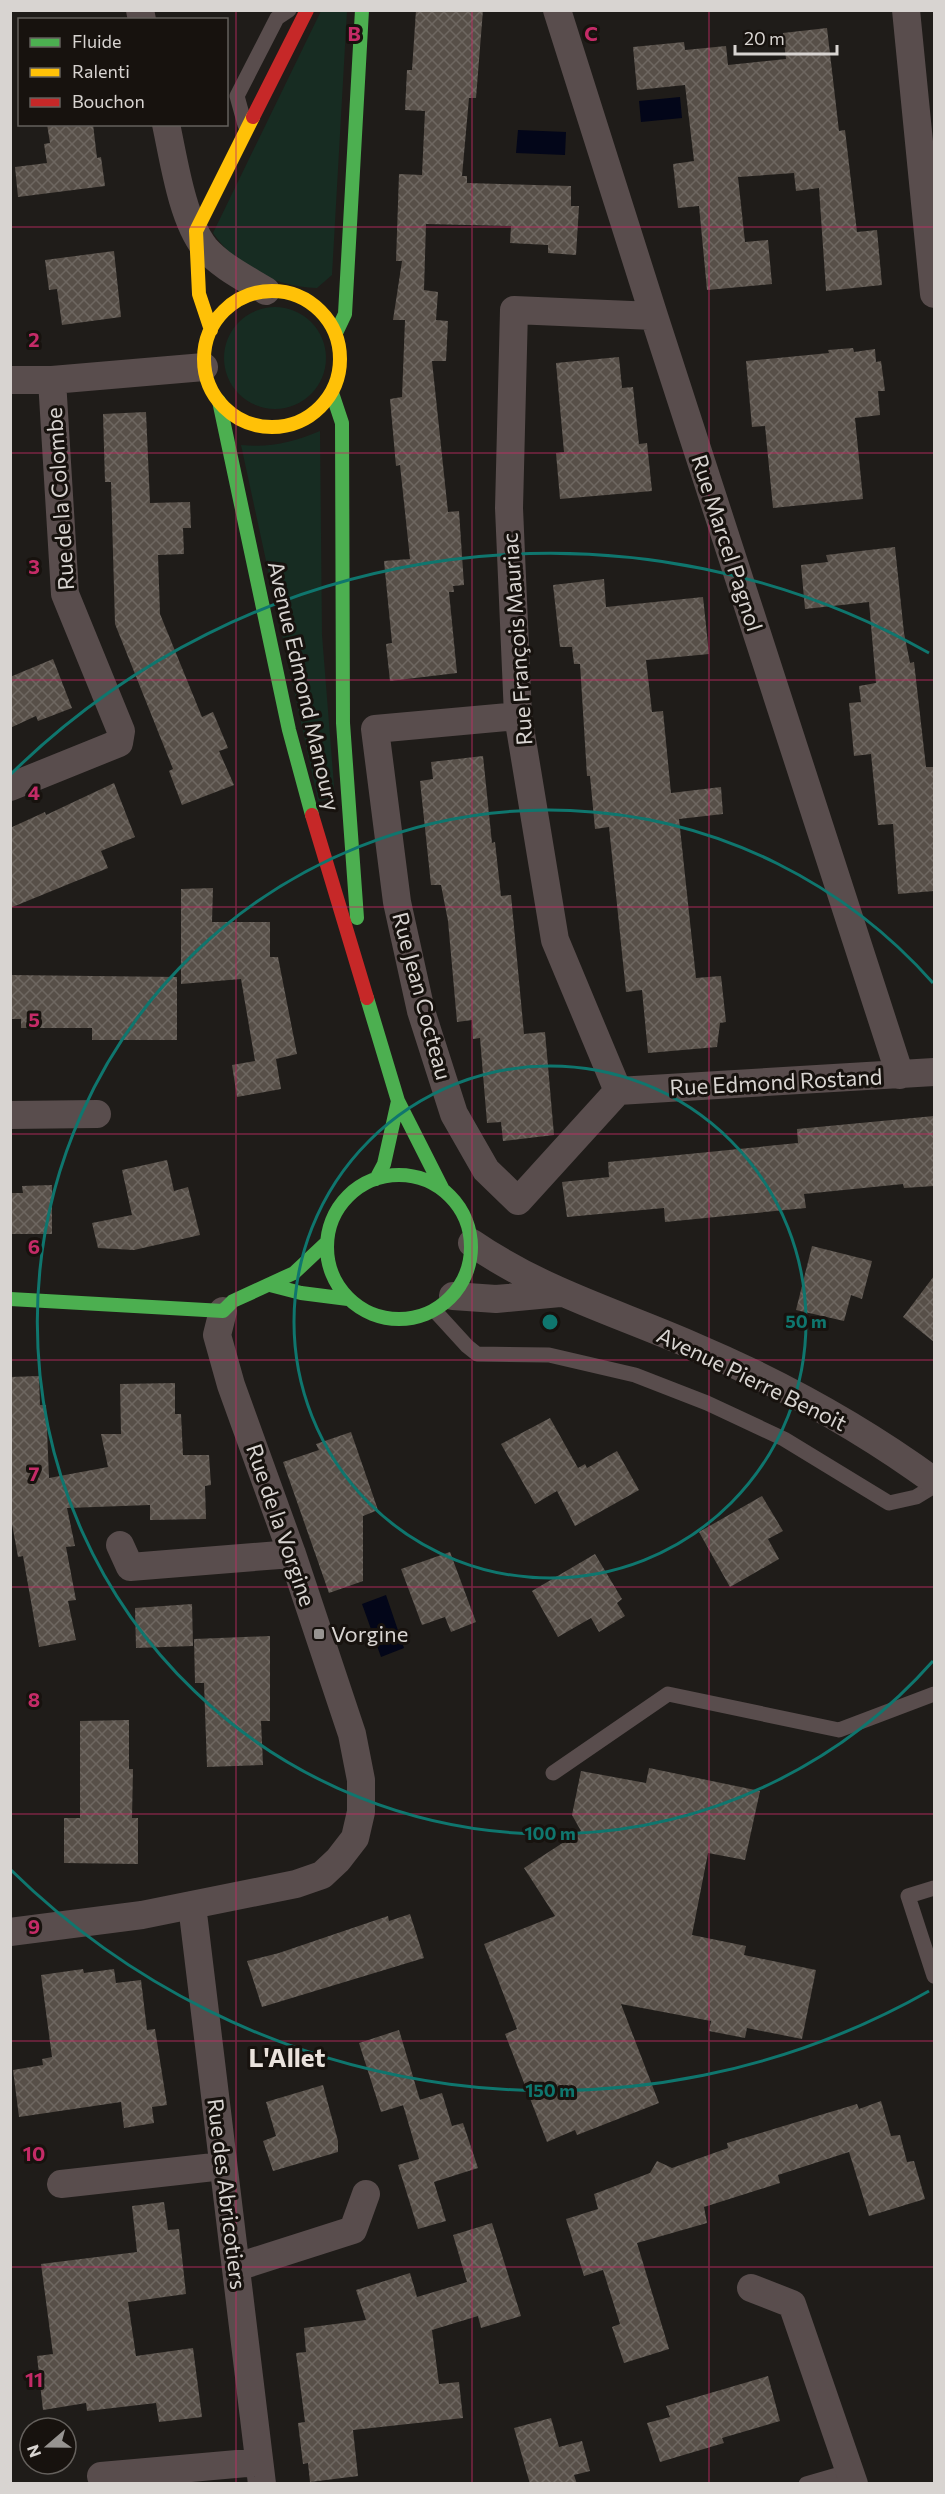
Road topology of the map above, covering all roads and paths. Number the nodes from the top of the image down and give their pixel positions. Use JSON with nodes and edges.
{"nodes":[{"id":1,"x":289,"y":10,"type":"edge"},
{"id":2,"x":307,"y":10,"type":"edge"},
{"id":3,"x":362,"y":10,"type":"edge"},
{"id":4,"x":557,"y":10,"type":"edge"},
{"id":5,"x":906,"y":10,"type":"edge"},
{"id":6,"x":166,"y":126,"type":"edge"},
{"id":7,"x":246,"y":133,"type":"junction"},
{"id":8,"x":196,"y":231,"type":"junction"},
{"id":9,"x":266,"y":291,"type":"junction"},
{"id":10,"x":934,"y":294,"type":"edge"},
{"id":11,"x":654,"y":316,"type":"junction"},
{"id":12,"x":211,"y":330,"type":"junction"},
{"id":13,"x":336,"y":333,"type":"junction"},
{"id":14,"x":204,"y":367,"type":"junction"},
{"id":15,"x":10,"y":380,"type":"edge"},
{"id":16,"x":51,"y":380,"type":"junction"},
{"id":17,"x":332,"y":393,"type":"junction"},
{"id":18,"x":219,"y":402,"type":"junction"},
{"id":19,"x":518,"y":716,"type":"junction"},
{"id":20,"x":10,"y":787,"type":"edge"},
{"id":21,"x":361,"y":977,"type":"junction"},
{"id":22,"x":934,"y":1072,"type":"edge"},
{"id":23,"x":900,"y":1075,"type":"junction"},
{"id":24,"x":618,"y":1091,"type":"junction"},
{"id":25,"x":398,"y":1101,"type":"junction"},
{"id":26,"x":97,"y":1114,"type":"dead end"},
{"id":27,"x":10,"y":1115,"type":"edge"},
{"id":28,"x":376,"y":1179,"type":"junction"},
{"id":29,"x":442,"y":1188,"type":"junction"},
{"id":30,"x":327,"y":1242,"type":"junction"},
{"id":31,"x":472,"y":1244,"type":"junction"},
{"id":32,"x":270,"y":1286,"type":"junction"},
{"id":33,"x":560,"y":1293,"type":"junction"},
{"id":34,"x":10,"y":1299,"type":"edge"},
{"id":35,"x":348,"y":1299,"type":"junction"},
{"id":36,"x":444,"y":1304,"type":"junction"},
{"id":37,"x":223,"y":1311,"type":"junction"},
{"id":38,"x":934,"y":1481,"type":"edge"},
{"id":39,"x":934,"y":1486,"type":"edge"},
{"id":40,"x":120,"y":1545,"type":"dead end"},
{"id":41,"x":292,"y":1554,"type":"junction"},
{"id":42,"x":934,"y":1694,"type":"edge"},
{"id":43,"x":553,"y":1773,"type":"dead end"},
{"id":44,"x":934,"y":1888,"type":"edge"},
{"id":45,"x":192,"y":1905,"type":"junction"},
{"id":46,"x":10,"y":1932,"type":"edge"},
{"id":47,"x":934,"y":1976,"type":"edge"},
{"id":48,"x":223,"y":2166,"type":"junction"},
{"id":49,"x":61,"y":2184,"type":"dead end"},
{"id":50,"x":366,"y":2194,"type":"dead end"},
{"id":51,"x":237,"y":2266,"type":"junction"},
{"id":52,"x":751,"y":2288,"type":"dead end"},
{"id":53,"x":261,"y":2473,"type":"edge"},
{"id":54,"x":101,"y":2476,"type":"dead end"},
{"id":55,"x":852,"y":2477,"type":"edge"},
{"id":56,"x":806,"y":2484,"type":"edge"}],
"edges":[{"from":1,"to":7,"type":"lane"},
{"from":2,"to":7,"type":"street"},
{"from":3,"to":13,"type":"street"},
{"from":4,"to":11,"type":"street","name":"Rue Marcel Pagnol"},
{"from":5,"to":10,"type":"street"},
{"from":6,"to":8,"type":"street"},
{"from":7,"to":8,"type":"street"},
{"from":8,"to":9,"type":"street"},
{"from":8,"to":12,"type":"street"},
{"from":9,"to":12,"type":"street"},
{"from":9,"to":13,"type":"street"},
{"from":11,"to":19,"type":"street","name":"Rue François Mauriac"},
{"from":11,"to":23,"type":"street","name":"Rue Marcel Pagnol"},
{"from":12,"to":14,"type":"street"},
{"from":13,"to":17,"type":"street"},
{"from":14,"to":16,"type":"street"},
{"from":14,"to":18,"type":"street"},
{"from":15,"to":16,"type":"street"},
{"from":16,"to":20,"type":"street","name":"Rue de la Colombe"},
{"from":17,"to":18,"type":"street"},
{"from":17,"to":21,"type":"street","name":"Avenue Edmond Manoury"},
{"from":18,"to":21,"type":"street","name":"Avenue Edmond Manoury"},
{"from":19,"to":24,"type":"street","name":"Rue François Mauriac"},
{"from":19,"to":24,"type":"street","name":"Rue Jean Cocteau"},
{"from":21,"to":25,"type":"street","name":"Avenue Edmond Manoury"},
{"from":22,"to":23,"type":"street","name":"Rue Edmond Rostand"},
{"from":23,"to":24,"type":"street","name":"Rue Edmond Rostand"},
{"from":25,"to":28,"type":"street","name":"Avenue Edmond Manoury"},
{"from":25,"to":29,"type":"street","name":"Avenue Edmond Manoury"},
{"from":26,"to":27,"type":"street"},
{"from":28,"to":29,"type":"street"},
{"from":28,"to":30,"type":"street"},
{"from":29,"to":31,"type":"street"},
{"from":30,"to":32,"type":"street"},
{"from":30,"to":35,"type":"street"},
{"from":31,"to":33,"type":"street","name":"Avenue Pierre Benoit"},
{"from":31,"to":36,"type":"street"},
{"from":32,"to":35,"type":"street"},
{"from":32,"to":37,"type":"street"},
{"from":33,"to":36,"type":"street","name":"Avenue Pierre Benoit"},
{"from":33,"to":38,"type":"street","name":"Avenue Pierre Benoit"},
{"from":34,"to":37,"type":"street"},
{"from":35,"to":36,"type":"street"},
{"from":36,"to":39,"type":"lane"},
{"from":37,"to":41,"type":"street","name":"Rue de la Vorgine"},
{"from":40,"to":41,"type":"street"},
{"from":41,"to":45,"type":"street","name":"Rue de la Vorgine"},
{"from":42,"to":43,"type":"lane"},
{"from":44,"to":47,"type":"lane"},
{"from":45,"to":46,"type":"street","name":"Rue de la Vorgine"},
{"from":45,"to":48,"type":"street","name":"Rue des Abricotiers"},
{"from":48,"to":49,"type":"street"},
{"from":48,"to":51,"type":"street","name":"Rue des Abricotiers"},
{"from":50,"to":51,"type":"street"},
{"from":51,"to":53,"type":"street","name":"Rue des Abricotiers"},
{"from":52,"to":55,"type":"street"},
{"from":53,"to":54,"type":"street"},
{"from":55,"to":56,"type":"lane"}]}
